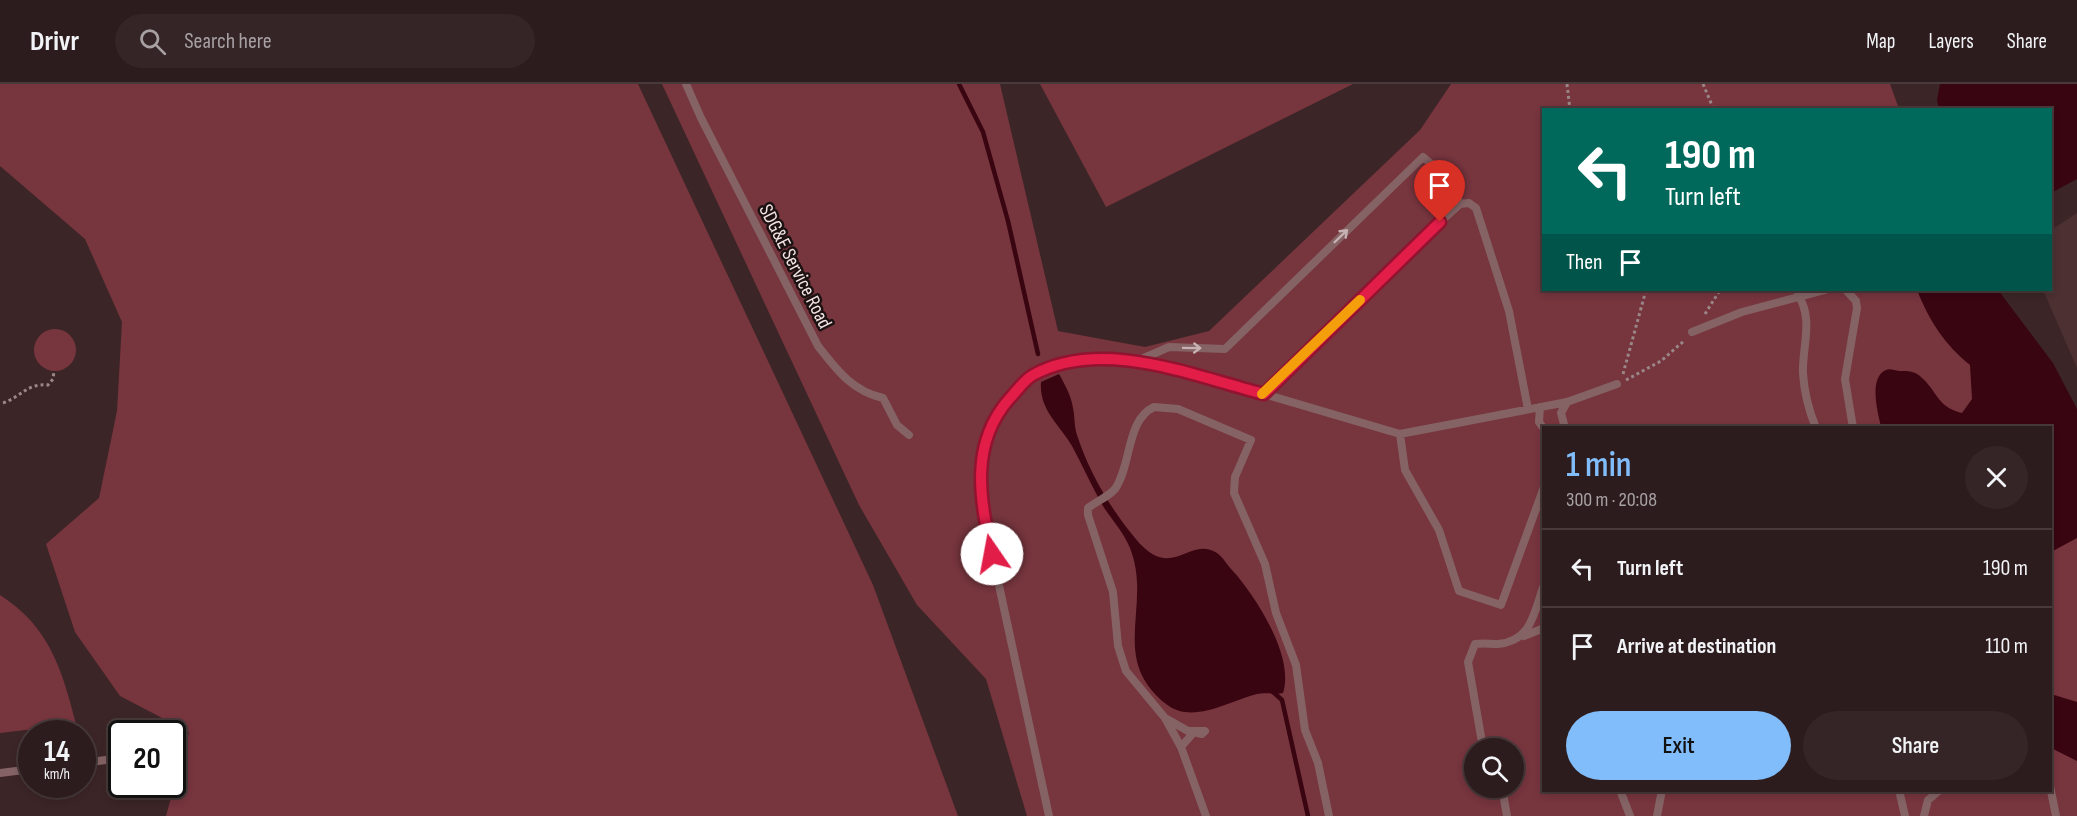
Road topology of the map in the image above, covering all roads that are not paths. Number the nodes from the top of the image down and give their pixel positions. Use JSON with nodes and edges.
{"nodes":[{"id":1,"x":686,"y":84,"type":"edge"},
{"id":2,"x":1460,"y":204,"type":"junction"},
{"id":3,"x":1820,"y":291,"type":"edge"},
{"id":4,"x":1847,"y":291,"type":"edge"},
{"id":5,"x":1798,"y":295,"type":"junction"},
{"id":6,"x":1692,"y":332,"type":"road end"},
{"id":7,"x":1136,"y":362,"type":"junction"},
{"id":8,"x":1617,"y":384,"type":"road end"},
{"id":9,"x":1264,"y":394,"type":"junction"},
{"id":10,"x":1567,"y":402,"type":"junction"},
{"id":11,"x":1540,"y":407,"type":"junction"},
{"id":12,"x":1528,"y":409,"type":"junction"},
{"id":13,"x":1542,"y":426,"type":"edge"},
{"id":14,"x":1565,"y":426,"type":"edge"},
{"id":15,"x":1815,"y":426,"type":"edge"},
{"id":16,"x":1853,"y":426,"type":"edge"},
{"id":17,"x":1400,"y":434,"type":"junction"},
{"id":18,"x":909,"y":435,"type":"dead end"},
{"id":19,"x":1542,"y":492,"type":"edge"},
{"id":20,"x":1542,"y":590,"type":"edge"},
{"id":21,"x":1542,"y":629,"type":"edge"},
{"id":22,"x":1522,"y":637,"type":"junction"},
{"id":23,"x":1166,"y":718,"type":"junction"},
{"id":24,"x":1481,"y":738,"type":"edge"},
{"id":25,"x":1181,"y":747,"type":"junction"},
{"id":26,"x":18,"y":771,"type":"edge"},
{"id":27,"x":0,"y":773,"type":"edge"},
{"id":28,"x":1621,"y":792,"type":"edge"},
{"id":29,"x":1662,"y":792,"type":"edge"},
{"id":30,"x":1899,"y":792,"type":"edge"},
{"id":31,"x":1938,"y":792,"type":"edge"},
{"id":32,"x":2051,"y":792,"type":"edge"},
{"id":33,"x":1504,"y":798,"type":"edge"},
{"id":34,"x":1049,"y":816,"type":"edge"},
{"id":35,"x":1206,"y":816,"type":"edge"},
{"id":36,"x":1329,"y":816,"type":"edge"},
{"id":37,"x":1507,"y":816,"type":"edge"},
{"id":38,"x":1630,"y":816,"type":"edge"},
{"id":39,"x":1657,"y":816,"type":"edge"},
{"id":40,"x":1905,"y":816,"type":"edge"},
{"id":41,"x":1924,"y":816,"type":"edge"},
{"id":42,"x":2056,"y":816,"type":"edge"}],
"edges":[{"from":1,"to":18,"type":"lane","name":"SDG&E Service Road"},
{"from":7,"to":2,"type":"lane","one_way":true},
{"from":2,"to":9,"type":"lane"},
{"from":2,"to":12,"type":"lane"},
{"from":3,"to":5,"type":"lane"},
{"from":4,"to":16,"type":"lane"},
{"from":5,"to":6,"type":"lane"},
{"from":5,"to":15,"type":"lane"},
{"from":7,"to":9,"type":"lane"},
{"from":7,"to":34,"type":"lane"},
{"from":8,"to":10,"type":"lane"},
{"from":9,"to":17,"type":"lane"},
{"from":10,"to":11,"type":"lane"},
{"from":10,"to":14,"type":"lane"},
{"from":11,"to":12,"type":"lane"},
{"from":11,"to":13,"type":"lane"},
{"from":12,"to":17,"type":"lane"},
{"from":17,"to":19,"type":"lane"},
{"from":20,"to":22,"type":"lane"},
{"from":21,"to":22,"type":"lane"},
{"from":22,"to":24,"type":"lane"},
{"from":23,"to":25,"type":"lane"},
{"from":23,"to":25,"type":"lane"},
{"from":23,"to":36,"type":"lane"},
{"from":25,"to":35,"type":"lane"},
{"from":26,"to":27,"type":"lane"},
{"from":28,"to":38,"type":"lane"},
{"from":29,"to":39,"type":"lane"},
{"from":30,"to":40,"type":"lane"},
{"from":31,"to":41,"type":"lane"},
{"from":32,"to":42,"type":"lane"},
{"from":33,"to":37,"type":"lane"}]}
